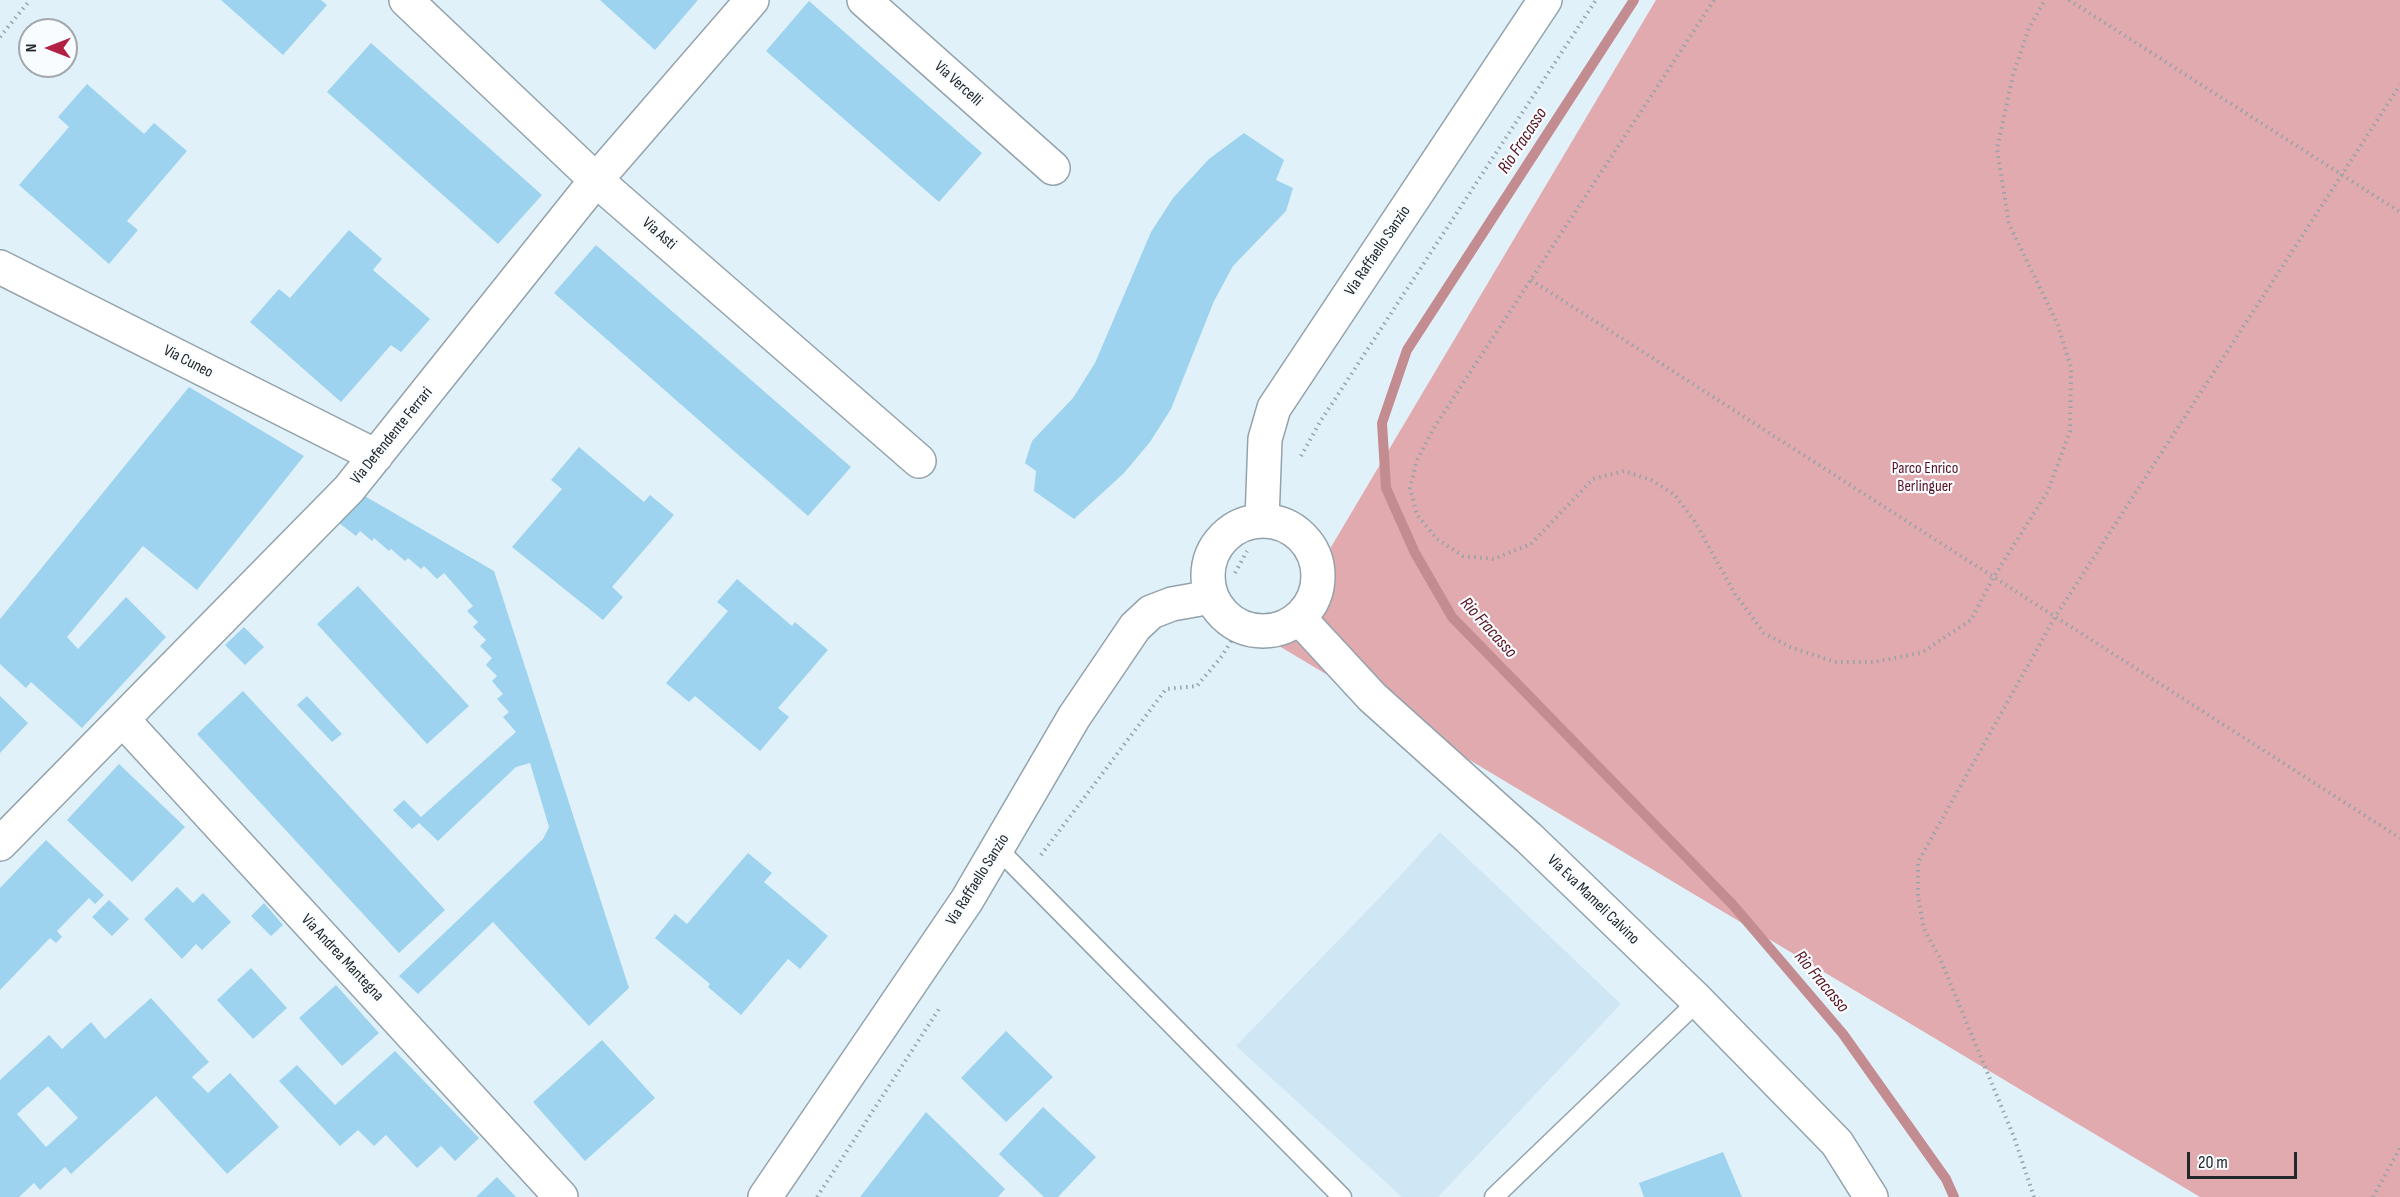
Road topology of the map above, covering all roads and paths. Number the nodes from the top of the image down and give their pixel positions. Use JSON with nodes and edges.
{"nodes":[{"id":1,"x":30,"y":0,"type":"edge"},
{"id":2,"x":406,"y":0,"type":"edge"},
{"id":3,"x":752,"y":0,"type":"edge"},
{"id":4,"x":864,"y":0,"type":"edge"},
{"id":5,"x":1545,"y":0,"type":"edge"},
{"id":6,"x":1714,"y":0,"type":"edge"},
{"id":7,"x":2045,"y":0,"type":"edge"},
{"id":8,"x":2069,"y":0,"type":"edge"},
{"id":9,"x":0,"y":37,"type":"edge"},
{"id":10,"x":2400,"y":85,"type":"edge"},
{"id":11,"x":1053,"y":168,"type":"dead end"},
{"id":12,"x":2342,"y":175,"type":"junction"},
{"id":13,"x":596,"y":180,"type":"junction"},
{"id":14,"x":2400,"y":212,"type":"edge"},
{"id":15,"x":0,"y":267,"type":"edge"},
{"id":16,"x":1531,"y":280,"type":"junction"},
{"id":17,"x":376,"y":456,"type":"junction"},
{"id":18,"x":919,"y":461,"type":"dead end"},
{"id":19,"x":1262,"y":520,"type":"junction"},
{"id":20,"x":1993,"y":578,"type":"junction"},
{"id":21,"x":1211,"y":597,"type":"junction"},
{"id":22,"x":2055,"y":617,"type":"junction"},
{"id":23,"x":1299,"y":618,"type":"junction"},
{"id":24,"x":123,"y":720,"type":"junction"},
{"id":25,"x":2400,"y":838,"type":"edge"},
{"id":26,"x":0,"y":844,"type":"edge"},
{"id":27,"x":997,"y":848,"type":"junction"},
{"id":28,"x":1698,"y":1001,"type":"junction"},
{"id":29,"x":2400,"y":1148,"type":"edge"},
{"id":30,"x":561,"y":1197,"type":"edge"},
{"id":31,"x":765,"y":1197,"type":"edge"},
{"id":32,"x":1342,"y":1197,"type":"edge"},
{"id":33,"x":1494,"y":1197,"type":"edge"},
{"id":34,"x":1871,"y":1197,"type":"edge"},
{"id":35,"x":2034,"y":1197,"type":"edge"},
{"id":36,"x":2373,"y":1197,"type":"edge"}],
"edges":[{"from":1,"to":9,"type":"path"},
{"from":2,"to":13,"type":"street","name":"Via Asti"},
{"from":3,"to":13,"type":"street","name":"Via Defendente Ferrari"},
{"from":4,"to":11,"type":"street","name":"Via Vercelli"},
{"from":5,"to":19,"type":"street","name":"Via Raffaello Sanzio"},
{"from":6,"to":16,"type":"path"},
{"from":7,"to":20,"type":"path"},
{"from":8,"to":12,"type":"path"},
{"from":10,"to":12,"type":"path"},
{"from":12,"to":14,"type":"path"},
{"from":12,"to":22,"type":"path"},
{"from":13,"to":17,"type":"street","name":"Via Defendente Ferrari"},
{"from":13,"to":18,"type":"street","name":"Via Asti"},
{"from":15,"to":17,"type":"street","name":"Via Cuneo"},
{"from":16,"to":20,"type":"path"},
{"from":16,"to":20,"type":"path"},
{"from":17,"to":24,"type":"street","name":"Via Defendente Ferrari"},
{"from":19,"to":21,"type":"street"},
{"from":19,"to":23,"type":"street"},
{"from":20,"to":22,"type":"path"},
{"from":21,"to":23,"type":"street"},
{"from":21,"to":27,"type":"street","name":"Via Raffaello Sanzio"},
{"from":22,"to":25,"type":"path"},
{"from":22,"to":35,"type":"path"},
{"from":23,"to":28,"type":"street","name":"Via Eva Mameli Calvino"},
{"from":24,"to":26,"type":"street","name":"Via Defendente Ferrari"},
{"from":24,"to":30,"type":"street","name":"Via Andrea Mantegna"},
{"from":27,"to":31,"type":"street","name":"Via Raffaello Sanzio"},
{"from":27,"to":32,"type":"lane"},
{"from":28,"to":33,"type":"lane"},
{"from":28,"to":34,"type":"street","name":"Via Eva Mameli Calvino"},
{"from":29,"to":36,"type":"path"}]}
